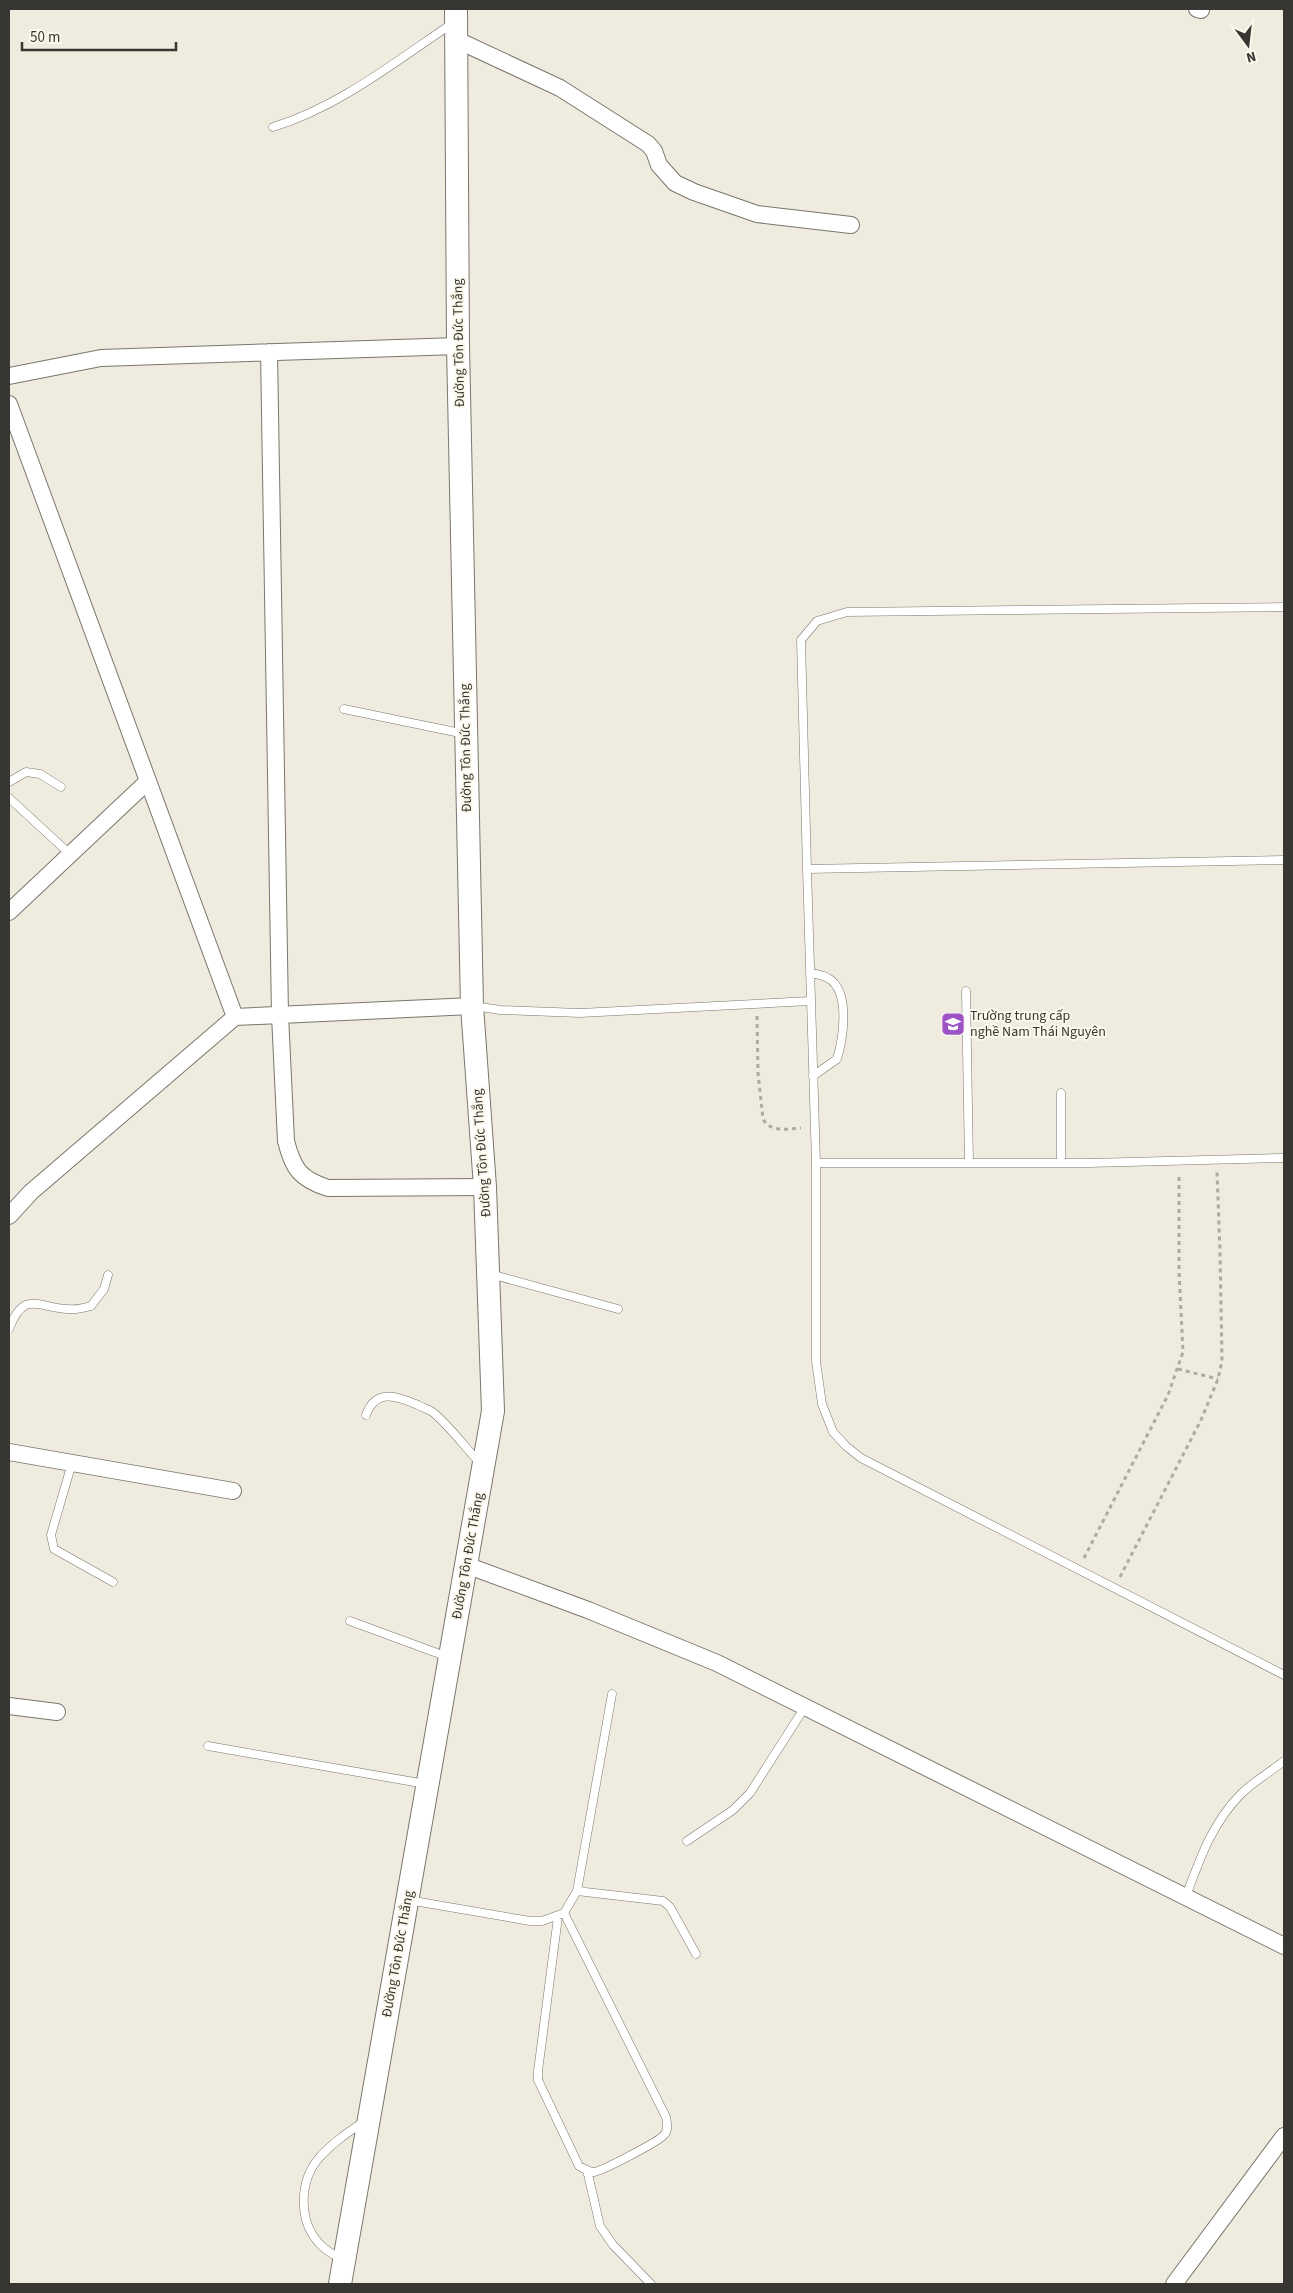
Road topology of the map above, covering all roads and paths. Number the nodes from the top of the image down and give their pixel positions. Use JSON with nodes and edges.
{"nodes":[{"id":1,"x":457,"y":23,"type":"edge"},
{"id":2,"x":273,"y":127,"type":"dead end"},
{"id":3,"x":851,"y":225,"type":"dead end"},
{"id":4,"x":458,"y":346,"type":"junction"},
{"id":5,"x":269,"y":352,"type":"junction"},
{"id":6,"x":9,"y":376,"type":"edge"},
{"id":7,"x":9,"y":404,"type":"edge"},
{"id":8,"x":1284,"y":607,"type":"edge"},
{"id":9,"x":344,"y":710,"type":"dead end"},
{"id":10,"x":466,"y":734,"type":"junction"},
{"id":11,"x":9,"y":782,"type":"edge"},
{"id":12,"x":147,"y":782,"type":"junction"},
{"id":13,"x":62,"y":787,"type":"dead end"},
{"id":14,"x":9,"y":798,"type":"edge"},
{"id":15,"x":71,"y":855,"type":"junction"},
{"id":16,"x":1284,"y":860,"type":"edge"},
{"id":17,"x":807,"y":870,"type":"junction"},
{"id":18,"x":9,"y":912,"type":"edge"},
{"id":19,"x":810,"y":973,"type":"junction"},
{"id":20,"x":966,"y":991,"type":"dead end"},
{"id":21,"x":810,"y":1001,"type":"junction"},
{"id":22,"x":757,"y":1003,"type":"junction"},
{"id":23,"x":472,"y":1006,"type":"junction"},
{"id":24,"x":280,"y":1015,"type":"junction"},
{"id":25,"x":235,"y":1017,"type":"junction"},
{"id":26,"x":813,"y":1076,"type":"junction"},
{"id":27,"x":1061,"y":1093,"type":"dead end"},
{"id":28,"x":814,"y":1128,"type":"junction"},
{"id":29,"x":1284,"y":1158,"type":"edge"},
{"id":30,"x":1216,"y":1159,"type":"junction"},
{"id":31,"x":1179,"y":1160,"type":"junction"},
{"id":32,"x":816,"y":1163,"type":"junction"},
{"id":33,"x":969,"y":1163,"type":"junction"},
{"id":34,"x":1061,"y":1163,"type":"junction"},
{"id":35,"x":485,"y":1187,"type":"junction"},
{"id":36,"x":9,"y":1216,"type":"edge"},
{"id":37,"x":488,"y":1273,"type":"junction"},
{"id":38,"x":108,"y":1274,"type":"dead end"},
{"id":39,"x":618,"y":1309,"type":"dead end"},
{"id":40,"x":9,"y":1329,"type":"edge"},
{"id":41,"x":1178,"y":1369,"type":"junction"},
{"id":42,"x":1218,"y":1379,"type":"junction"},
{"id":43,"x":366,"y":1415,"type":"dead end"},
{"id":44,"x":9,"y":1452,"type":"edge"},
{"id":45,"x":72,"y":1463,"type":"junction"},
{"id":46,"x":483,"y":1466,"type":"junction"},
{"id":47,"x":233,"y":1491,"type":"dead end"},
{"id":48,"x":466,"y":1565,"type":"junction"},
{"id":49,"x":1079,"y":1568,"type":"junction"},
{"id":50,"x":113,"y":1582,"type":"dead end"},
{"id":51,"x":1115,"y":1586,"type":"junction"},
{"id":52,"x":350,"y":1620,"type":"dead end"},
{"id":53,"x":450,"y":1657,"type":"junction"},
{"id":54,"x":1284,"y":1675,"type":"edge"},
{"id":55,"x":612,"y":1694,"type":"dead end"},
{"id":56,"x":9,"y":1706,"type":"edge"},
{"id":57,"x":805,"y":1707,"type":"junction"},
{"id":58,"x":57,"y":1712,"type":"dead end"},
{"id":59,"x":208,"y":1746,"type":"dead end"},
{"id":60,"x":1284,"y":1761,"type":"edge"},
{"id":61,"x":428,"y":1784,"type":"junction"},
{"id":62,"x":687,"y":1841,"type":"dead end"},
{"id":63,"x":577,"y":1891,"type":"junction"},
{"id":64,"x":1186,"y":1896,"type":"junction"},
{"id":65,"x":407,"y":1900,"type":"junction"},
{"id":66,"x":561,"y":1915,"type":"junction"},
{"id":67,"x":1284,"y":1946,"type":"edge"},
{"id":68,"x":696,"y":1954,"type":"dead end"},
{"id":69,"x":370,"y":2117,"type":"junction"},
{"id":70,"x":1284,"y":2136,"type":"edge"},
{"id":71,"x":587,"y":2170,"type":"junction"},
{"id":72,"x":344,"y":2261,"type":"junction"},
{"id":73,"x":340,"y":2284,"type":"edge"},
{"id":74,"x":651,"y":2284,"type":"edge"},
{"id":75,"x":1174,"y":2284,"type":"edge"}],
"edges":[{"from":1,"to":2,"type":"lane"},
{"from":1,"to":3,"type":"street"},
{"from":1,"to":4,"type":"main road","name":"Đường Tôn Đức Thắng"},
{"from":4,"to":5,"type":"street"},
{"from":4,"to":10,"type":"main road","name":"Đường Tôn Đức Thắng"},
{"from":5,"to":6,"type":"street"},
{"from":5,"to":24,"type":"street"},
{"from":7,"to":12,"type":"street"},
{"from":8,"to":17,"type":"lane"},
{"from":9,"to":10,"type":"lane"},
{"from":10,"to":23,"type":"main road","name":"Đường Tôn Đức Thắng"},
{"from":11,"to":13,"type":"lane"},
{"from":12,"to":15,"type":"street"},
{"from":12,"to":25,"type":"street"},
{"from":14,"to":15,"type":"lane"},
{"from":15,"to":18,"type":"street"},
{"from":16,"to":17,"type":"lane"},
{"from":17,"to":19,"type":"lane"},
{"from":19,"to":21,"type":"lane"},
{"from":19,"to":26,"type":"lane"},
{"from":20,"to":33,"type":"lane"},
{"from":21,"to":22,"type":"lane"},
{"from":21,"to":26,"type":"lane"},
{"from":22,"to":23,"type":"lane"},
{"from":22,"to":28,"type":"path"},
{"from":23,"to":24,"type":"street"},
{"from":23,"to":35,"type":"main road","name":"Đường Tôn Đức Thắng"},
{"from":24,"to":25,"type":"street"},
{"from":24,"to":35,"type":"street"},
{"from":25,"to":36,"type":"street"},
{"from":26,"to":28,"type":"lane"},
{"from":27,"to":34,"type":"lane"},
{"from":28,"to":32,"type":"lane"},
{"from":29,"to":30,"type":"lane"},
{"from":30,"to":31,"type":"lane"},
{"from":30,"to":42,"type":"path"},
{"from":31,"to":34,"type":"lane"},
{"from":31,"to":41,"type":"path"},
{"from":32,"to":33,"type":"lane"},
{"from":32,"to":49,"type":"lane"},
{"from":33,"to":34,"type":"lane"},
{"from":35,"to":37,"type":"main road","name":"Đường Tôn Đức Thắng"},
{"from":37,"to":39,"type":"lane"},
{"from":37,"to":46,"type":"main road","name":"Đường Tôn Đức Thắng"},
{"from":38,"to":40,"type":"lane"},
{"from":41,"to":42,"type":"path"},
{"from":41,"to":49,"type":"path"},
{"from":42,"to":51,"type":"path"},
{"from":43,"to":46,"type":"lane"},
{"from":44,"to":45,"type":"street"},
{"from":45,"to":47,"type":"street"},
{"from":45,"to":50,"type":"lane"},
{"from":46,"to":48,"type":"main road","name":"Đường Tôn Đức Thắng"},
{"from":48,"to":53,"type":"main road","name":"Đường Tôn Đức Thắng"},
{"from":48,"to":57,"type":"street"},
{"from":49,"to":51,"type":"lane"},
{"from":51,"to":54,"type":"lane"},
{"from":52,"to":53,"type":"lane"},
{"from":53,"to":61,"type":"main road","name":"Đường Tôn Đức Thắng"},
{"from":55,"to":63,"type":"lane"},
{"from":56,"to":58,"type":"street"},
{"from":57,"to":62,"type":"lane"},
{"from":57,"to":64,"type":"street"},
{"from":59,"to":61,"type":"lane"},
{"from":60,"to":64,"type":"lane"},
{"from":61,"to":65,"type":"main road","name":"Đường Tôn Đức Thắng"},
{"from":63,"to":66,"type":"lane"},
{"from":63,"to":68,"type":"lane"},
{"from":64,"to":67,"type":"street"},
{"from":65,"to":66,"type":"lane"},
{"from":65,"to":69,"type":"main road","name":"Đường Tôn Đức Thắng"},
{"from":66,"to":71,"type":"lane"},
{"from":66,"to":71,"type":"lane"},
{"from":69,"to":72,"type":"main road","name":"Đường Tôn Đức Thắng"},
{"from":69,"to":72,"type":"lane"},
{"from":70,"to":75,"type":"street"},
{"from":71,"to":74,"type":"lane"},
{"from":72,"to":73,"type":"main road","name":"Đường Tôn Đức Thắng"}]}
